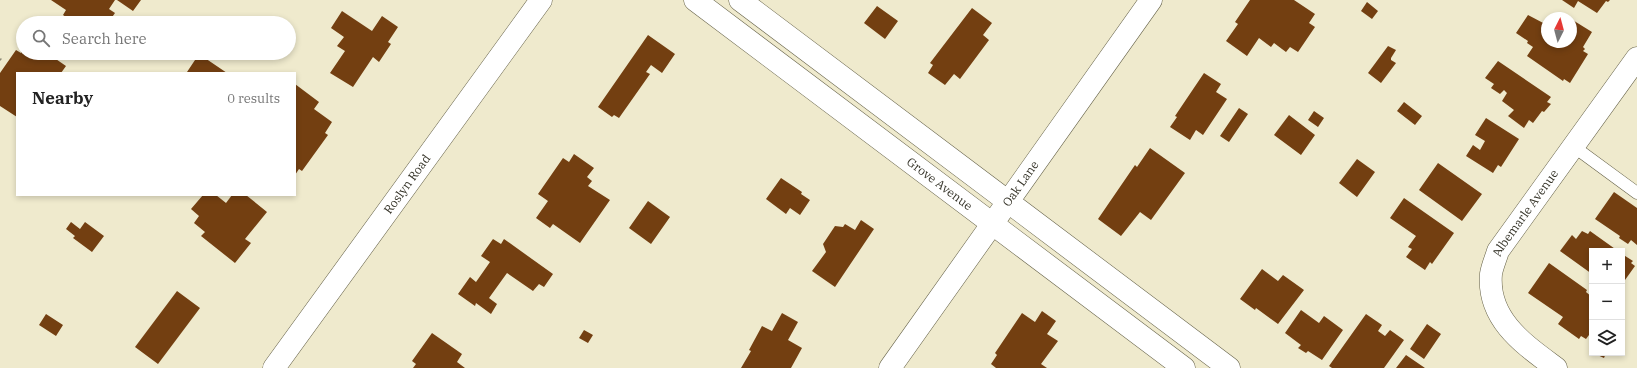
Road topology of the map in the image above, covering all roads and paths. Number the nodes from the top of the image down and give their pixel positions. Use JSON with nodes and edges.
{"nodes":[{"id":1,"x":541,"y":0,"type":"edge"},
{"id":2,"x":695,"y":0,"type":"edge"},
{"id":3,"x":740,"y":0,"type":"edge"},
{"id":4,"x":1151,"y":0,"type":"edge"},
{"id":5,"x":1637,"y":58,"type":"edge"},
{"id":6,"x":1573,"y":146,"type":"junction"},
{"id":7,"x":1637,"y":193,"type":"edge"},
{"id":8,"x":1009,"y":202,"type":"junction"},
{"id":9,"x":993,"y":224,"type":"junction"},
{"id":10,"x":274,"y":368,"type":"edge"},
{"id":11,"x":890,"y":368,"type":"edge"},
{"id":12,"x":1184,"y":368,"type":"edge"},
{"id":13,"x":1229,"y":368,"type":"edge"},
{"id":14,"x":1556,"y":368,"type":"edge"}],
"edges":[{"from":1,"to":10,"type":"street","name":"Roslyn Road"},
{"from":2,"to":9,"type":"street","name":"Grove Avenue"},
{"from":3,"to":8,"type":"street"},
{"from":4,"to":8,"type":"street","name":"Oak Lane"},
{"from":5,"to":6,"type":"street","name":"Albemarle Avenue"},
{"from":6,"to":7,"type":"lane"},
{"from":6,"to":14,"type":"street","name":"Albemarle Avenue"},
{"from":8,"to":9,"type":"street","name":"Oak Lane"},
{"from":8,"to":13,"type":"street"},
{"from":9,"to":11,"type":"street","name":"Oak Lane"},
{"from":9,"to":12,"type":"street","name":"Grove Avenue"}]}
